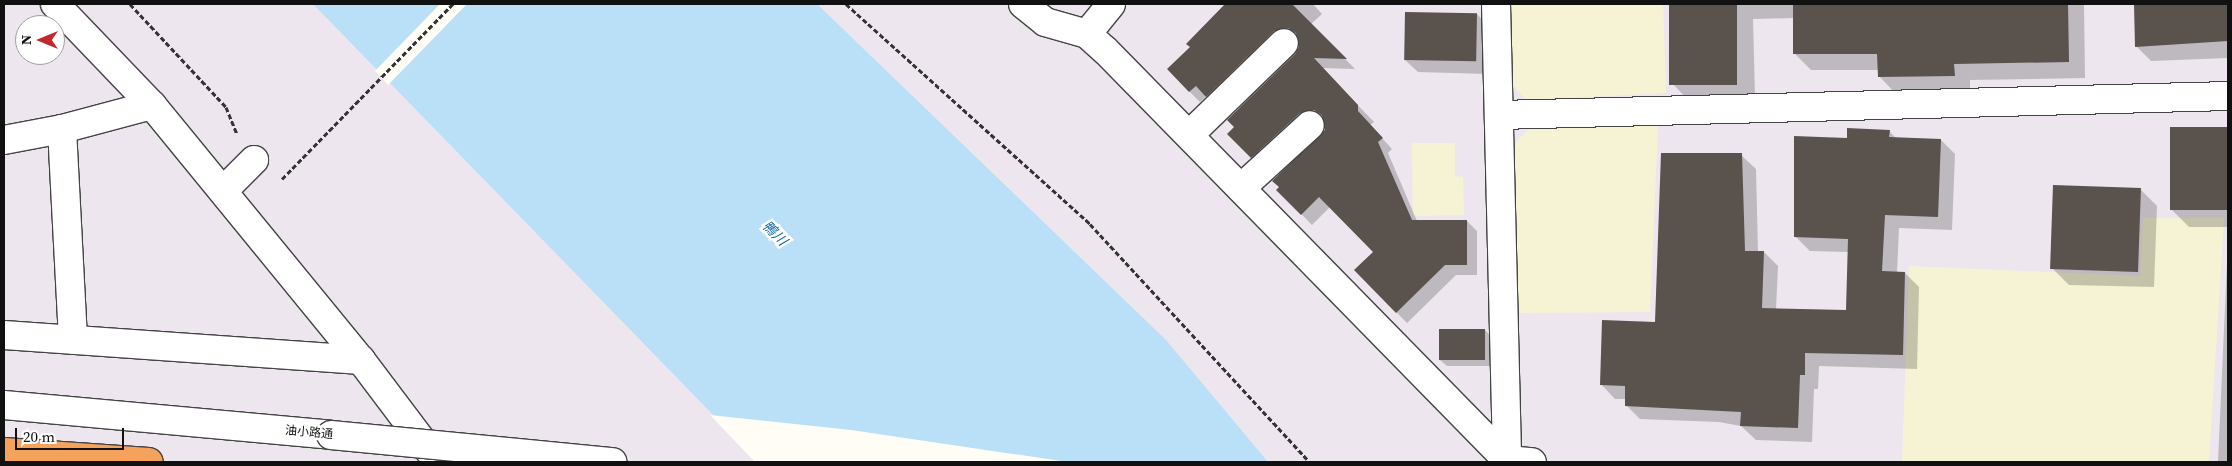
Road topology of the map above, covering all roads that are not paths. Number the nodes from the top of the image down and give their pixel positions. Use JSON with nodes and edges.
{"nodes":[{"id":1,"x":55,"y":4,"type":"edge"},
{"id":2,"x":1023,"y":4,"type":"edge"},
{"id":3,"x":1111,"y":4,"type":"edge"},
{"id":4,"x":1496,"y":4,"type":"edge"},
{"id":5,"x":1087,"y":34,"type":"junction"},
{"id":6,"x":1284,"y":43,"type":"dead end"},
{"id":7,"x":2228,"y":96,"type":"edge"},
{"id":8,"x":152,"y":105,"type":"junction"},
{"id":9,"x":1499,"y":115,"type":"junction"},
{"id":10,"x":1310,"y":125,"type":"dead end"},
{"id":11,"x":62,"y":129,"type":"junction"},
{"id":12,"x":1189,"y":134,"type":"junction"},
{"id":13,"x":4,"y":140,"type":"edge"},
{"id":14,"x":254,"y":160,"type":"road end"},
{"id":15,"x":1241,"y":188,"type":"junction"},
{"id":16,"x":223,"y":191,"type":"junction"},
{"id":17,"x":4,"y":335,"type":"edge"},
{"id":18,"x":73,"y":340,"type":"junction"},
{"id":19,"x":361,"y":360,"type":"junction"},
{"id":20,"x":4,"y":405,"type":"edge"},
{"id":21,"x":4,"y":452,"type":"edge"},
{"id":22,"x":1519,"y":461,"type":"edge"},
{"id":23,"x":148,"y":462,"type":"edge"},
{"id":24,"x":438,"y":462,"type":"edge"},
{"id":25,"x":613,"y":462,"type":"edge"}],
"edges":[{"from":1,"to":8,"type":"street"},
{"from":2,"to":5,"type":"street"},
{"from":3,"to":5,"type":"street"},
{"from":4,"to":9,"type":"street"},
{"from":5,"to":12,"type":"street"},
{"from":6,"to":12,"type":"street"},
{"from":7,"to":9,"type":"street"},
{"from":8,"to":11,"type":"street"},
{"from":8,"to":16,"type":"street"},
{"from":9,"to":22,"type":"street"},
{"from":10,"to":15,"type":"street"},
{"from":11,"to":13,"type":"street"},
{"from":11,"to":18,"type":"street"},
{"from":12,"to":15,"type":"street"},
{"from":14,"to":16,"type":"street"},
{"from":15,"to":22,"type":"street"},
{"from":16,"to":19,"type":"street"},
{"from":17,"to":18,"type":"street"},
{"from":18,"to":19,"type":"street"},
{"from":19,"to":24,"type":"street"},
{"from":20,"to":25,"type":"street","name":"油小路通","bridge":true},
{"from":21,"to":23,"type":"highway"}]}
